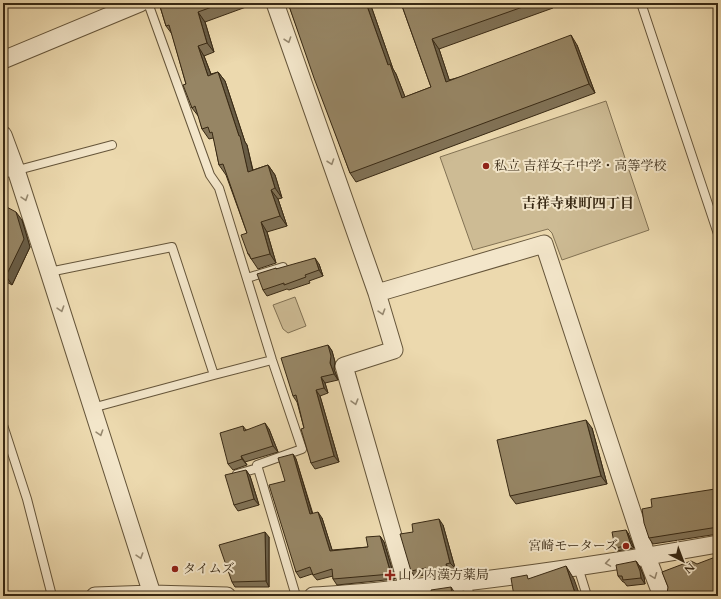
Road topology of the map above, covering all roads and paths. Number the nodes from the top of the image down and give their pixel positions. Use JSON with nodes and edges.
{"nodes":[{"id":1,"x":140,"y":3,"type":"edge"},
{"id":2,"x":148,"y":3,"type":"edge"},
{"id":3,"x":275,"y":3,"type":"edge"},
{"id":4,"x":641,"y":3,"type":"edge"},
{"id":5,"x":3,"y":60,"type":"edge"},
{"id":6,"x":3,"y":135,"type":"edge"},
{"id":7,"x":112,"y":145,"type":"dead end"},
{"id":8,"x":9,"y":172,"type":"edge"},
{"id":9,"x":718,"y":234,"type":"edge"},
{"id":10,"x":283,"y":267,"type":"edge"},
{"id":11,"x":49,"y":272,"type":"junction"},
{"id":12,"x":247,"y":278,"type":"junction"},
{"id":13,"x":377,"y":293,"type":"junction"},
{"id":14,"x":272,"y":360,"type":"junction"},
{"id":15,"x":214,"y":375,"type":"junction"},
{"id":16,"x":92,"y":408,"type":"junction"},
{"id":17,"x":3,"y":425,"type":"edge"},
{"id":18,"x":258,"y":468,"type":"junction"},
{"id":19,"x":236,"y":474,"type":"edge"},
{"id":20,"x":718,"y":544,"type":"edge"},
{"id":21,"x":647,"y":557,"type":"junction"},
{"id":22,"x":578,"y":567,"type":"junction"},
{"id":23,"x":408,"y":588,"type":"junction"},
{"id":24,"x":468,"y":589,"type":"edge"},
{"id":25,"x":152,"y":594,"type":"junction"},
{"id":26,"x":52,"y":596,"type":"edge"},
{"id":27,"x":95,"y":596,"type":"edge"},
{"id":28,"x":227,"y":596,"type":"edge"},
{"id":29,"x":296,"y":596,"type":"edge"},
{"id":30,"x":313,"y":596,"type":"edge"},
{"id":31,"x":587,"y":596,"type":"edge"},
{"id":32,"x":662,"y":596,"type":"edge"}],
"edges":[{"from":1,"to":5,"type":"street"},
{"from":2,"to":12,"type":"lane"},
{"from":3,"to":13,"type":"street","one_way":true},
{"from":4,"to":9,"type":"lane"},
{"from":6,"to":8,"type":"street"},
{"from":7,"to":8,"type":"lane"},
{"from":8,"to":11,"type":"street","one_way":true},
{"from":10,"to":12,"type":"lane"},
{"from":11,"to":15,"type":"lane"},
{"from":11,"to":16,"type":"street","one_way":true},
{"from":12,"to":14,"type":"lane"},
{"from":13,"to":21,"type":"street"},
{"from":13,"to":23,"type":"street","one_way":true},
{"from":14,"to":15,"type":"lane"},
{"from":14,"to":18,"type":"lane"},
{"from":15,"to":16,"type":"lane"},
{"from":16,"to":25,"type":"street","one_way":true},
{"from":17,"to":26,"type":"lane"},
{"from":18,"to":19,"type":"lane"},
{"from":18,"to":29,"type":"lane"},
{"from":20,"to":21,"type":"street"},
{"from":21,"to":22,"type":"street","one_way":true},
{"from":21,"to":32,"type":"street","one_way":true},
{"from":22,"to":24,"type":"street"},
{"from":22,"to":31,"type":"lane"},
{"from":23,"to":24,"type":"street"},
{"from":23,"to":30,"type":"street"},
{"from":25,"to":27,"type":"street"},
{"from":25,"to":28,"type":"street"}]}
